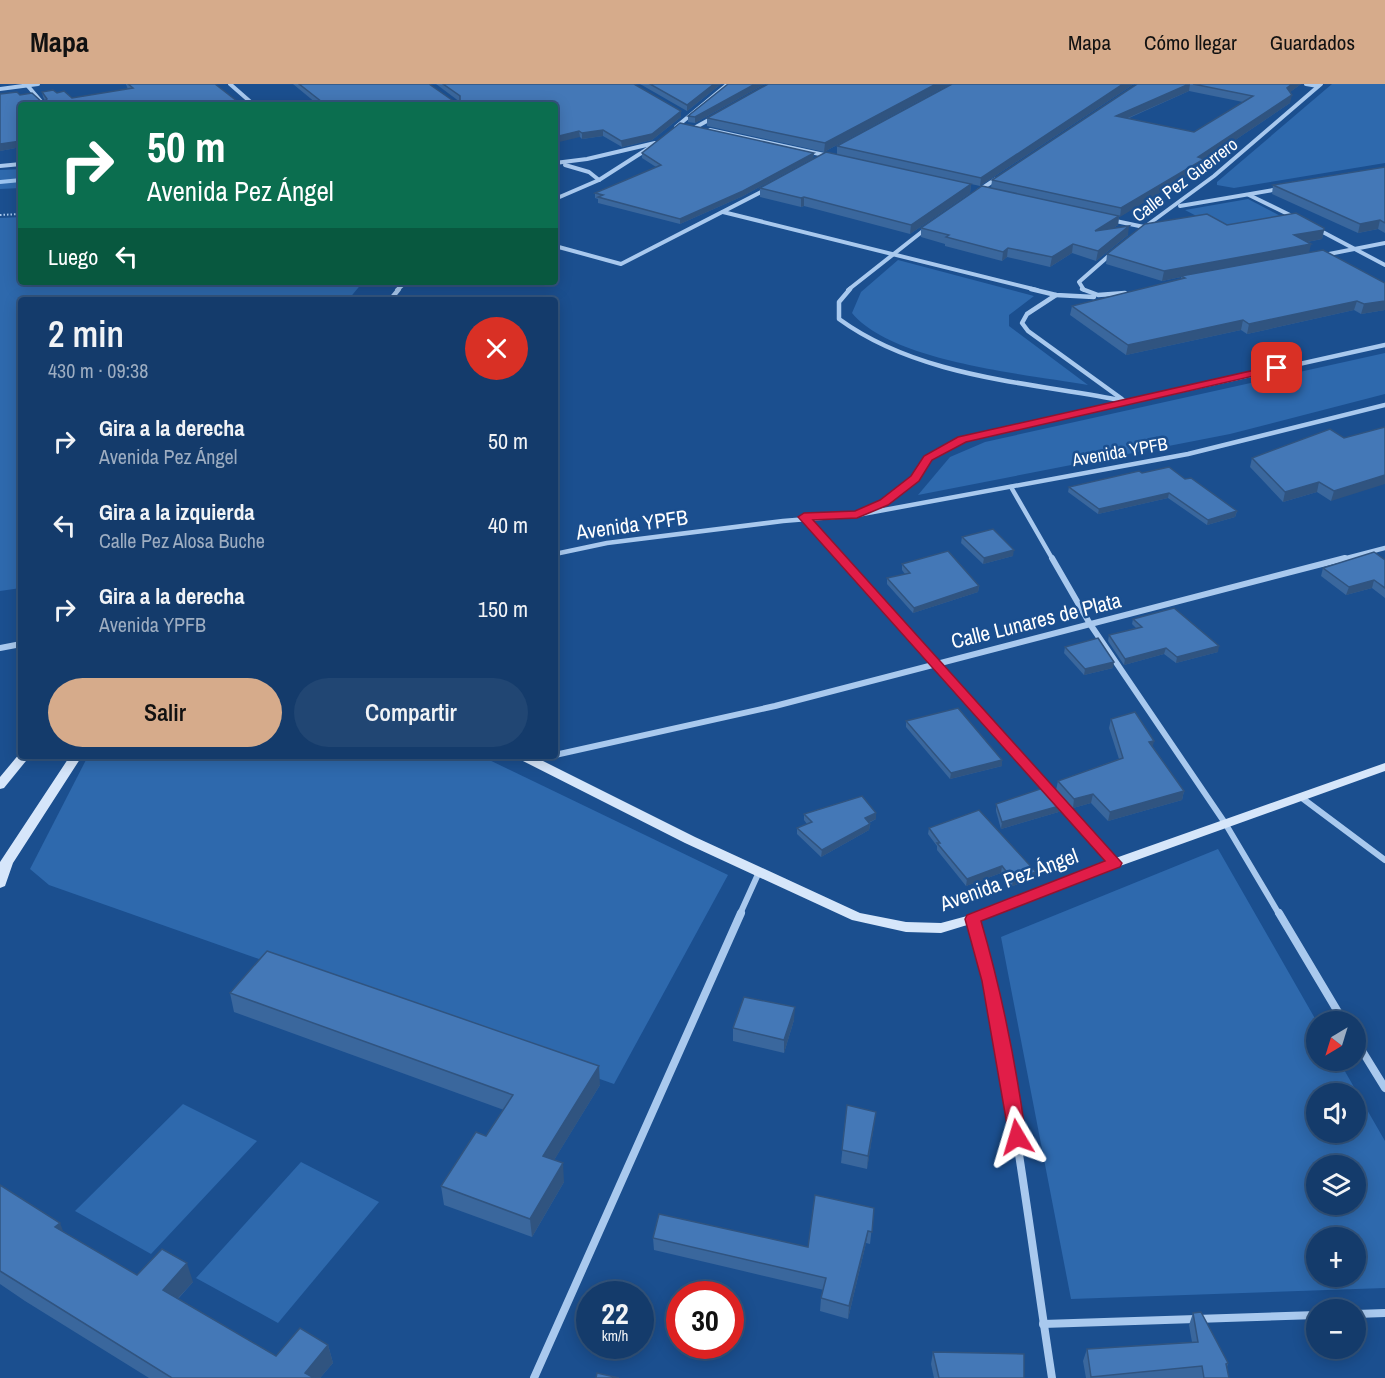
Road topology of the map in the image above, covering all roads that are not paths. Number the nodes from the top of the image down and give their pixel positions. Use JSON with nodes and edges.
{"nodes":[{"id":1,"x":38,"y":84,"type":"edge"},
{"id":2,"x":230,"y":84,"type":"edge"},
{"id":3,"x":728,"y":84,"type":"edge"},
{"id":4,"x":1306,"y":84,"type":"edge"},
{"id":5,"x":27,"y":85,"type":"edge"},
{"id":6,"x":1319,"y":85,"type":"edge"},
{"id":7,"x":0,"y":88,"type":"edge"},
{"id":8,"x":41,"y":102,"type":"edge"},
{"id":9,"x":251,"y":102,"type":"edge"},
{"id":10,"x":680,"y":112,"type":"edge"},
{"id":11,"x":715,"y":116,"type":"edge"},
{"id":12,"x":690,"y":117,"type":"junction"},
{"id":13,"x":680,"y":124,"type":"junction"},
{"id":14,"x":696,"y":127,"type":"junction"},
{"id":15,"x":672,"y":130,"type":"edge"},
{"id":16,"x":664,"y":136,"type":"edge"},
{"id":17,"x":656,"y":143,"type":"junction"},
{"id":18,"x":839,"y":150,"type":"edge"},
{"id":19,"x":829,"y":155,"type":"junction"},
{"id":20,"x":840,"y":158,"type":"edge"},
{"id":21,"x":818,"y":161,"type":"edge"},
{"id":22,"x":18,"y":164,"type":"edge"},
{"id":23,"x":558,"y":164,"type":"edge"},
{"id":24,"x":558,"y":165,"type":"edge"},
{"id":25,"x":0,"y":166,"type":"edge"},
{"id":26,"x":1000,"y":176,"type":"edge"},
{"id":27,"x":599,"y":180,"type":"junction"},
{"id":28,"x":969,"y":187,"type":"edge"},
{"id":29,"x":1283,"y":188,"type":"edge"},
{"id":30,"x":765,"y":189,"type":"edge"},
{"id":31,"x":980,"y":189,"type":"junction"},
{"id":32,"x":991,"y":192,"type":"edge"},
{"id":33,"x":1249,"y":194,"type":"junction"},
{"id":34,"x":971,"y":196,"type":"edge"},
{"id":35,"x":558,"y":198,"type":"edge"},
{"id":36,"x":1176,"y":206,"type":"junction"},
{"id":37,"x":723,"y":212,"type":"junction"},
{"id":38,"x":1100,"y":217,"type":"edge"},
{"id":39,"x":935,"y":222,"type":"edge"},
{"id":40,"x":1302,"y":222,"type":"edge"},
{"id":41,"x":1144,"y":227,"type":"junction"},
{"id":42,"x":1312,"y":227,"type":"edge"},
{"id":43,"x":1135,"y":234,"type":"edge"},
{"id":44,"x":1385,"y":243,"type":"edge"},
{"id":45,"x":558,"y":247,"type":"edge"},
{"id":46,"x":1118,"y":249,"type":"edge"},
{"id":47,"x":1354,"y":249,"type":"junction"},
{"id":48,"x":891,"y":254,"type":"junction"},
{"id":49,"x":1321,"y":255,"type":"edge"},
{"id":50,"x":1385,"y":265,"type":"edge"},
{"id":51,"x":403,"y":285,"type":"edge"},
{"id":52,"x":1129,"y":292,"type":"edge"},
{"id":53,"x":1056,"y":295,"type":"junction"},
{"id":54,"x":1106,"y":296,"type":"junction"},
{"id":55,"x":392,"y":297,"type":"edge"},
{"id":56,"x":1385,"y":345,"type":"edge"},
{"id":57,"x":1125,"y":401,"type":"junction"},
{"id":58,"x":1385,"y":405,"type":"edge"},
{"id":59,"x":1011,"y":487,"type":"junction"},
{"id":60,"x":857,"y":515,"type":"junction"},
{"id":61,"x":804,"y":517,"type":"junction"},
{"id":62,"x":1385,"y":548,"type":"edge"},
{"id":63,"x":558,"y":553,"type":"edge"},
{"id":64,"x":1090,"y":624,"type":"junction"},
{"id":65,"x":18,"y":645,"type":"edge"},
{"id":66,"x":0,"y":648,"type":"edge"},
{"id":67,"x":937,"y":663,"type":"junction"},
{"id":68,"x":558,"y":754,"type":"edge"},
{"id":69,"x":22,"y":759,"type":"edge"},
{"id":70,"x":74,"y":759,"type":"edge"},
{"id":71,"x":529,"y":759,"type":"edge"},
{"id":72,"x":1385,"y":767,"type":"edge"},
{"id":73,"x":0,"y":785,"type":"edge"},
{"id":74,"x":1302,"y":798,"type":"junction"},
{"id":75,"x":1225,"y":823,"type":"junction"},
{"id":76,"x":1385,"y":860,"type":"edge"},
{"id":77,"x":1115,"y":863,"type":"junction"},
{"id":78,"x":759,"y":872,"type":"junction"},
{"id":79,"x":0,"y":883,"type":"edge"},
{"id":80,"x":972,"y":919,"type":"junction"},
{"id":81,"x":1337,"y":1011,"type":"edge"},
{"id":82,"x":1366,"y":1057,"type":"edge"},
{"id":83,"x":1385,"y":1088,"type":"edge"},
{"id":84,"x":1385,"y":1313,"type":"edge"},
{"id":85,"x":1366,"y":1314,"type":"edge"},
{"id":86,"x":1306,"y":1316,"type":"edge"},
{"id":87,"x":1043,"y":1324,"type":"junction"},
{"id":88,"x":534,"y":1378,"type":"edge"},
{"id":89,"x":1052,"y":1378,"type":"edge"}],
"edges":[{"from":1,"to":5,"type":"street"},
{"from":2,"to":9,"type":"street"},
{"from":3,"to":12,"type":"street"},
{"from":4,"to":6,"type":"street"},
{"from":5,"to":7,"type":"street"},
{"from":5,"to":8,"type":"street"},
{"from":6,"to":36,"type":"street","name":"Calle Pez Guerrero"},
{"from":10,"to":12,"type":"street"},
{"from":11,"to":14,"type":"street"},
{"from":12,"to":13,"type":"street"},
{"from":13,"to":14,"type":"street"},
{"from":13,"to":15,"type":"street"},
{"from":14,"to":19,"type":"street"},
{"from":16,"to":17,"type":"street"},
{"from":17,"to":23,"type":"street"},
{"from":17,"to":27,"type":"street"},
{"from":18,"to":19,"type":"street"},
{"from":19,"to":20,"type":"street"},
{"from":19,"to":21,"type":"street"},
{"from":22,"to":25,"type":"street"},
{"from":24,"to":27,"type":"street"},
{"from":26,"to":31,"type":"street"},
{"from":27,"to":35,"type":"street"},
{"from":28,"to":31,"type":"street"},
{"from":29,"to":33,"type":"street"},
{"from":30,"to":37,"type":"street"},
{"from":31,"to":32,"type":"street"},
{"from":31,"to":34,"type":"street"},
{"from":33,"to":36,"type":"street"},
{"from":33,"to":40,"type":"street"},
{"from":36,"to":41,"type":"street","name":"Calle Pez Guerrero"},
{"from":37,"to":45,"type":"street"},
{"from":37,"to":48,"type":"street"},
{"from":38,"to":41,"type":"street"},
{"from":39,"to":48,"type":"street"},
{"from":41,"to":43,"type":"street","name":"Calle Pez Guerrero"},
{"from":42,"to":47,"type":"street"},
{"from":44,"to":47,"type":"street"},
{"from":46,"to":54,"type":"street"},
{"from":47,"to":49,"type":"street"},
{"from":47,"to":50,"type":"street"},
{"from":48,"to":53,"type":"street"},
{"from":48,"to":57,"type":"street"},
{"from":51,"to":55,"type":"street"},
{"from":52,"to":54,"type":"street"},
{"from":53,"to":54,"type":"street"},
{"from":53,"to":57,"type":"street"},
{"from":56,"to":57,"type":"street","name":"Avenida YPFB"},
{"from":57,"to":60,"type":"street","name":"Avenida YPFB"},
{"from":58,"to":59,"type":"street","name":"Avenida YPFB"},
{"from":59,"to":60,"type":"street","name":"Avenida YPFB"},
{"from":59,"to":64,"type":"street"},
{"from":60,"to":61,"type":"street","name":"Avenida YPFB"},
{"from":61,"to":63,"type":"street","name":"Avenida YPFB"},
{"from":61,"to":67,"type":"street"},
{"from":62,"to":64,"type":"street","name":"Calle Lunares de Plata"},
{"from":64,"to":67,"type":"street","name":"Calle Lunares de Plata"},
{"from":64,"to":75,"type":"street"},
{"from":65,"to":66,"type":"street"},
{"from":67,"to":68,"type":"street","name":"Calle Lunares de Plata"},
{"from":67,"to":77,"type":"street"},
{"from":69,"to":73,"type":"street"},
{"from":70,"to":79,"type":"street"},
{"from":71,"to":78,"type":"street","name":"Avenida Pez Ángel"},
{"from":72,"to":74,"type":"street","name":"Avenida Pez Ángel"},
{"from":74,"to":75,"type":"street","name":"Avenida Pez Ángel"},
{"from":74,"to":76,"type":"street"},
{"from":75,"to":77,"type":"street","name":"Avenida Pez Ángel"},
{"from":75,"to":81,"type":"street"},
{"from":77,"to":80,"type":"street","name":"Avenida Pez Ángel"},
{"from":78,"to":80,"type":"street","name":"Avenida Pez Ángel"},
{"from":78,"to":88,"type":"street"},
{"from":80,"to":87,"type":"street"},
{"from":82,"to":83,"type":"street"},
{"from":84,"to":85,"type":"street"},
{"from":86,"to":87,"type":"street"},
{"from":87,"to":89,"type":"street"}]}
